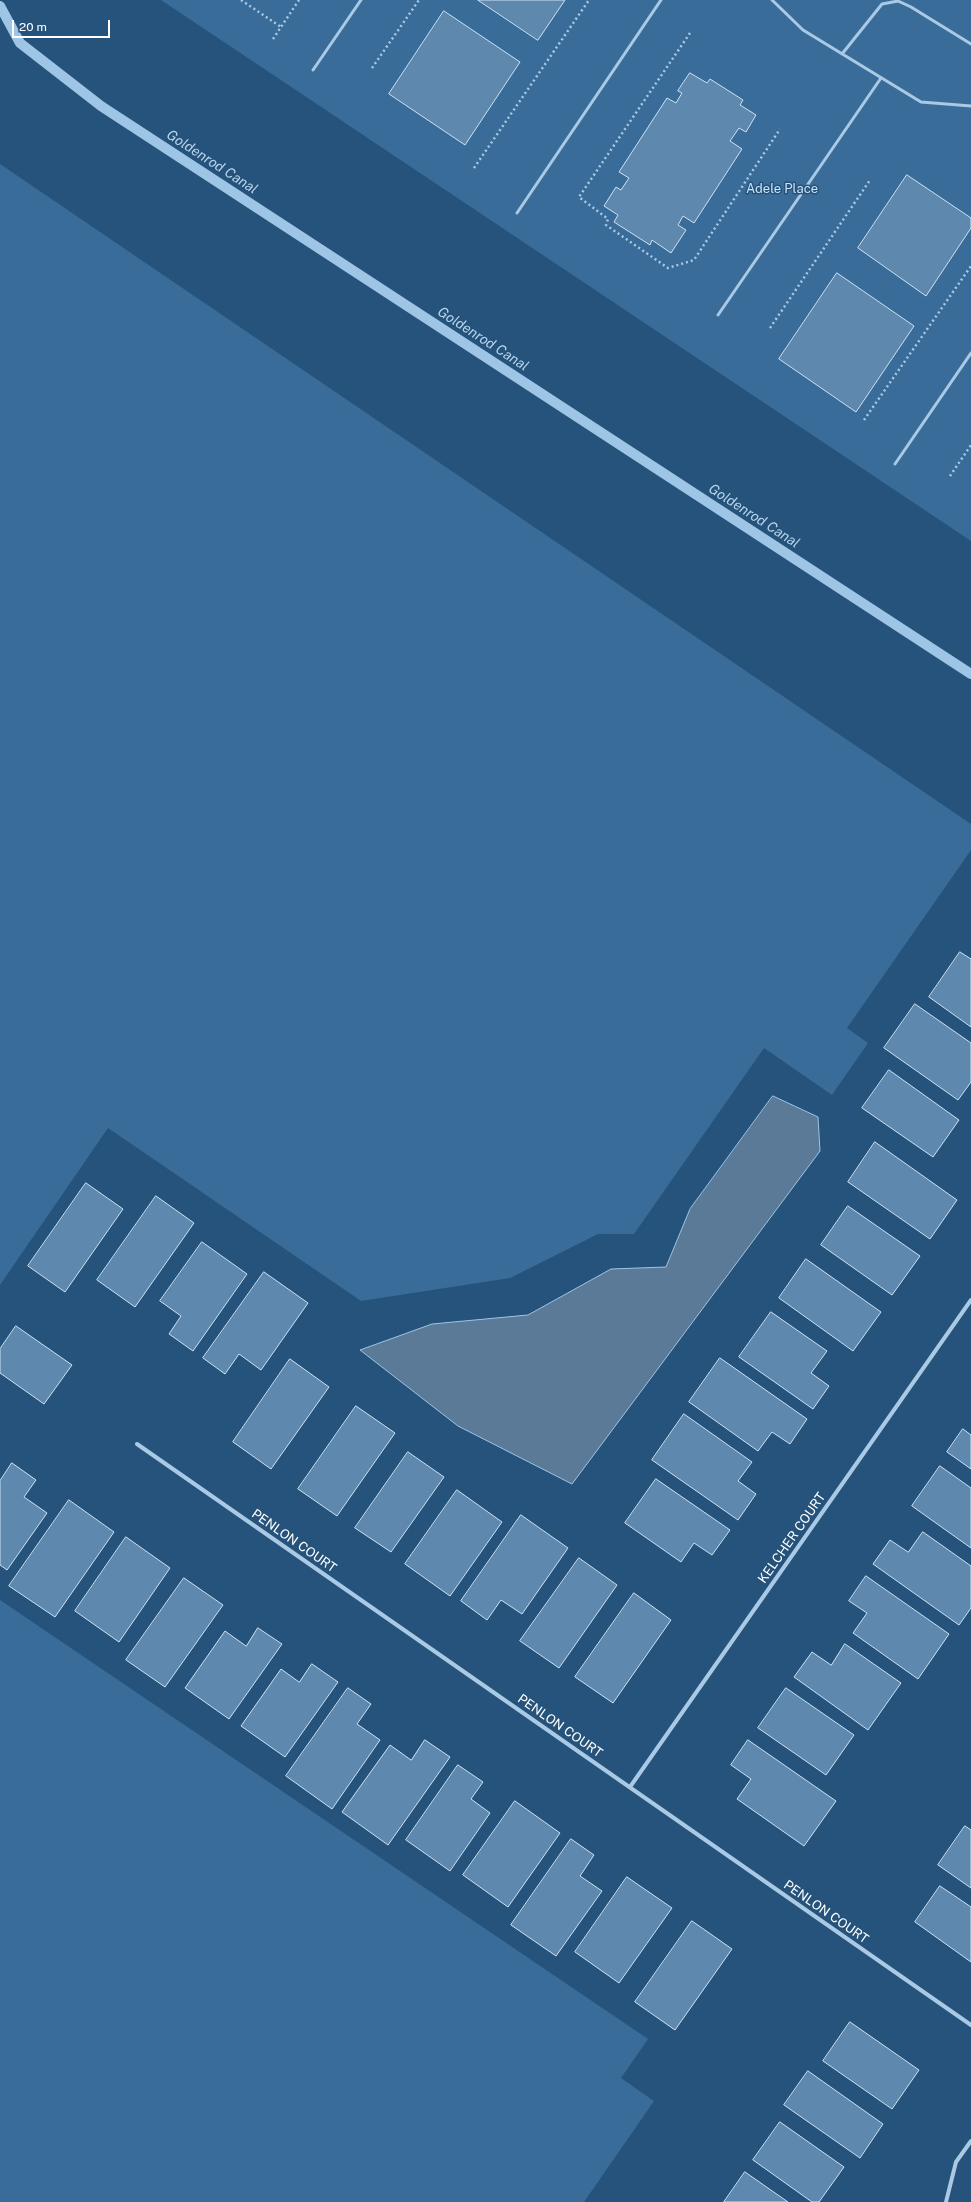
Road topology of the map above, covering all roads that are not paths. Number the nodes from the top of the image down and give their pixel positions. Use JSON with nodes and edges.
{"nodes":[{"id":1,"x":361,"y":0,"type":"edge"},
{"id":2,"x":661,"y":0,"type":"edge"},
{"id":3,"x":772,"y":0,"type":"edge"},
{"id":4,"x":971,"y":44,"type":"edge"},
{"id":5,"x":842,"y":54,"type":"junction"},
{"id":6,"x":313,"y":70,"type":"dead end"},
{"id":7,"x":881,"y":78,"type":"junction"},
{"id":8,"x":971,"y":106,"type":"edge"},
{"id":9,"x":518,"y":213,"type":"dead end"},
{"id":10,"x":718,"y":315,"type":"dead end"},
{"id":11,"x":971,"y":354,"type":"edge"},
{"id":12,"x":894,"y":464,"type":"dead end"},
{"id":13,"x":971,"y":1300,"type":"edge"},
{"id":14,"x":137,"y":1444,"type":"dead end"},
{"id":15,"x":630,"y":1787,"type":"junction"},
{"id":16,"x":971,"y":2025,"type":"edge"},
{"id":17,"x":971,"y":2141,"type":"edge"},
{"id":18,"x":946,"y":2202,"type":"edge"}],
"edges":[{"from":1,"to":6,"type":"lane"},
{"from":2,"to":9,"type":"lane"},
{"from":3,"to":5,"type":"lane"},
{"from":4,"to":5,"type":"lane"},
{"from":5,"to":7,"type":"lane"},
{"from":7,"to":8,"type":"lane"},
{"from":7,"to":10,"type":"lane"},
{"from":11,"to":12,"type":"lane"},
{"from":13,"to":15,"type":"street","name":"KELCHER COURT"},
{"from":14,"to":15,"type":"street","name":"PENLON COURT"},
{"from":15,"to":16,"type":"street","name":"PENLON COURT"},
{"from":17,"to":18,"type":"street"}]}
